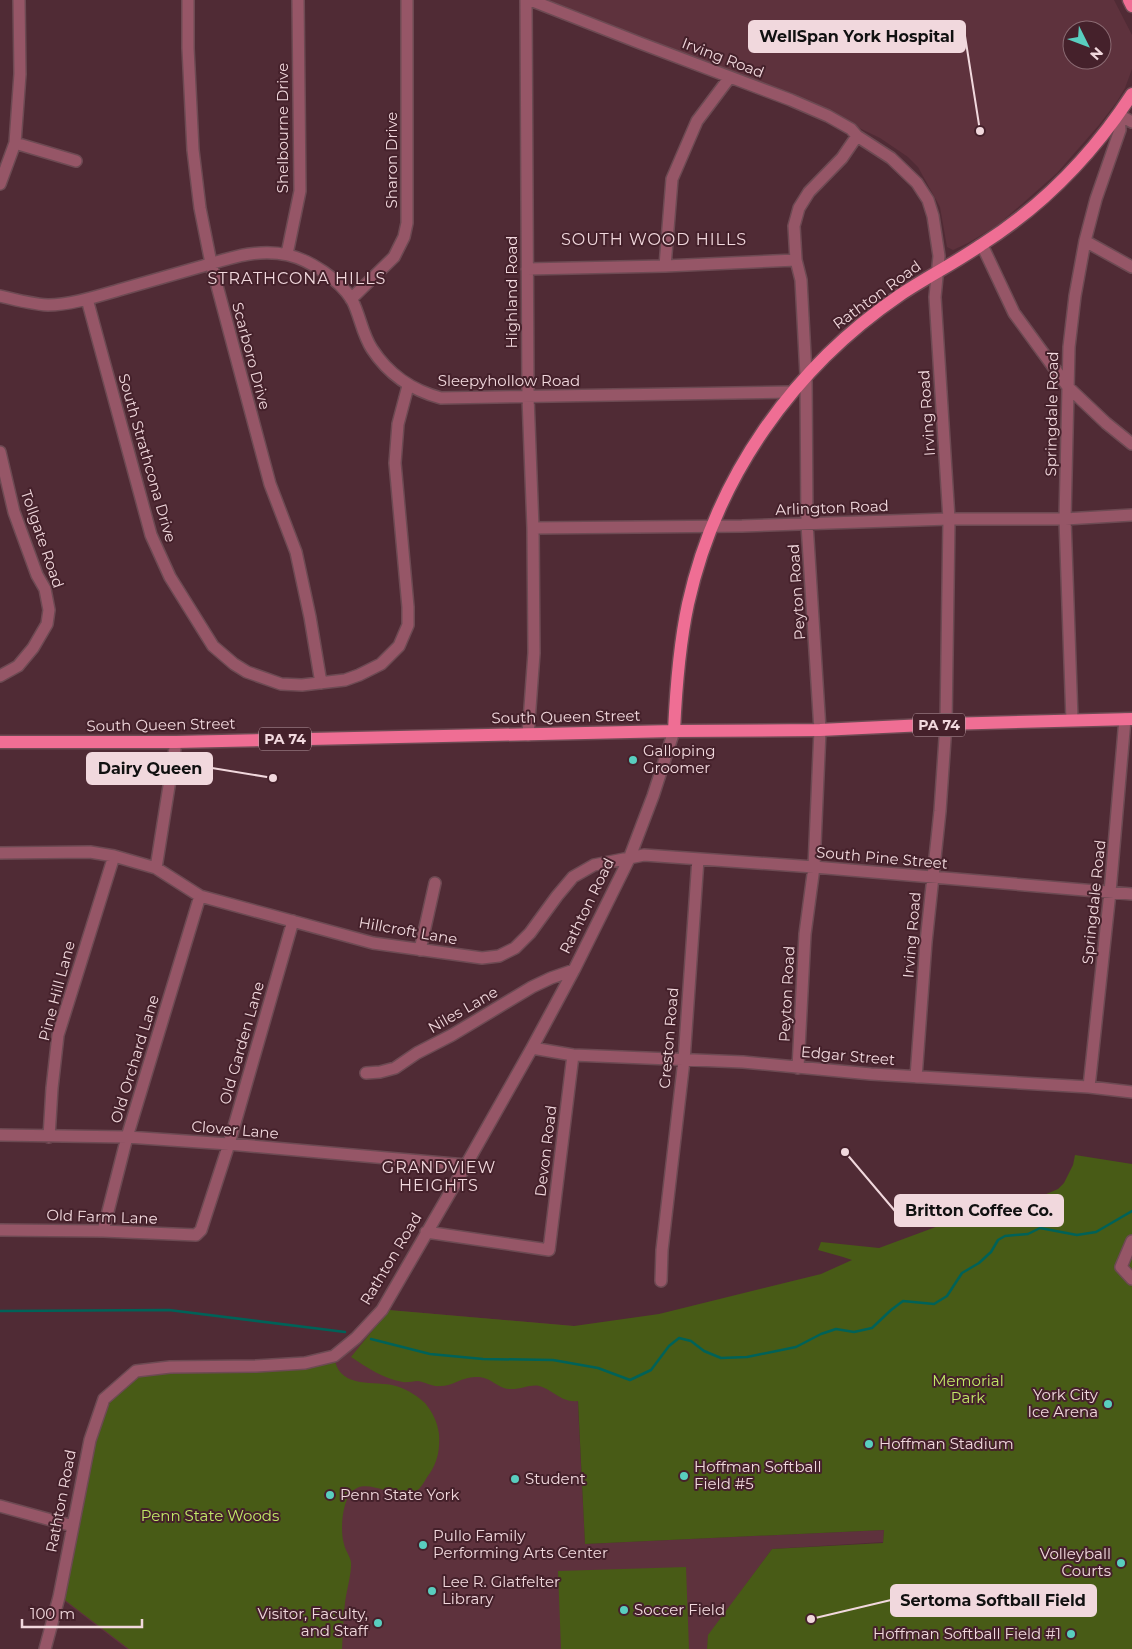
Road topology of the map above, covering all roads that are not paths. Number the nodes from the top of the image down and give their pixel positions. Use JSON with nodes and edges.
{"nodes":[{"id":1,"x":19,"y":0,"type":"edge"},
{"id":2,"x":188,"y":0,"type":"edge"},
{"id":3,"x":298,"y":0,"type":"edge"},
{"id":4,"x":408,"y":0,"type":"edge"},
{"id":5,"x":528,"y":0,"type":"edge"},
{"id":6,"x":1129,"y":0,"type":"edge"},
{"id":7,"x":1132,"y":6,"type":"edge"},
{"id":8,"x":730,"y":77,"type":"junction"},
{"id":9,"x":1132,"y":94,"type":"edge"},
{"id":10,"x":1119,"y":115,"type":"junction"},
{"id":11,"x":1132,"y":122,"type":"edge"},
{"id":12,"x":857,"y":136,"type":"junction"},
{"id":13,"x":15,"y":143,"type":"junction"},
{"id":14,"x":76,"y":161,"type":"dead end"},
{"id":15,"x":0,"y":184,"type":"edge"},
{"id":16,"x":1085,"y":242,"type":"junction"},
{"id":17,"x":982,"y":245,"type":"junction"},
{"id":18,"x":287,"y":254,"type":"junction"},
{"id":19,"x":796,"y":260,"type":"junction"},
{"id":20,"x":211,"y":263,"type":"junction"},
{"id":21,"x":665,"y":266,"type":"junction"},
{"id":22,"x":1132,"y":267,"type":"edge"},
{"id":23,"x":527,"y":269,"type":"junction"},
{"id":24,"x":937,"y":272,"type":"junction"},
{"id":25,"x":0,"y":296,"type":"edge"},
{"id":26,"x":87,"y":299,"type":"junction"},
{"id":27,"x":351,"y":299,"type":"junction"},
{"id":28,"x":806,"y":375,"type":"junction"},
{"id":29,"x":408,"y":386,"type":"junction"},
{"id":30,"x":1068,"y":387,"type":"junction"},
{"id":31,"x":792,"y":392,"type":"junction"},
{"id":32,"x":528,"y":397,"type":"junction"},
{"id":33,"x":1132,"y":444,"type":"edge"},
{"id":34,"x":0,"y":452,"type":"edge"},
{"id":35,"x":1132,"y":515,"type":"edge"},
{"id":36,"x":949,"y":519,"type":"junction"},
{"id":37,"x":1065,"y":519,"type":"junction"},
{"id":38,"x":807,"y":524,"type":"junction"},
{"id":39,"x":713,"y":525,"type":"junction"},
{"id":40,"x":533,"y":528,"type":"junction"},
{"id":41,"x":0,"y":676,"type":"edge"},
{"id":42,"x":320,"y":683,"type":"junction"},
{"id":43,"x":1129,"y":719,"type":"edge"},
{"id":44,"x":1072,"y":720,"type":"junction"},
{"id":45,"x":946,"y":724,"type":"junction"},
{"id":46,"x":820,"y":730,"type":"junction"},
{"id":47,"x":674,"y":731,"type":"junction"},
{"id":48,"x":528,"y":734,"type":"junction"},
{"id":49,"x":0,"y":742,"type":"edge"},
{"id":50,"x":176,"y":742,"type":"junction"},
{"id":51,"x":0,"y":853,"type":"edge"},
{"id":52,"x":114,"y":856,"type":"junction"},
{"id":53,"x":629,"y":859,"type":"junction"},
{"id":54,"x":698,"y":859,"type":"junction"},
{"id":55,"x":814,"y":866,"type":"junction"},
{"id":56,"x":156,"y":868,"type":"junction"},
{"id":57,"x":933,"y":878,"type":"junction"},
{"id":58,"x":435,"y":883,"type":"dead end"},
{"id":59,"x":1110,"y":892,"type":"junction"},
{"id":60,"x":1132,"y":894,"type":"edge"},
{"id":61,"x":200,"y":896,"type":"junction"},
{"id":62,"x":293,"y":921,"type":"junction"},
{"id":63,"x":420,"y":950,"type":"junction"},
{"id":64,"x":574,"y":970,"type":"junction"},
{"id":65,"x":532,"y":1048,"type":"junction"},
{"id":66,"x":573,"y":1055,"type":"junction"},
{"id":67,"x":684,"y":1060,"type":"junction"},
{"id":68,"x":798,"y":1068,"type":"junction"},
{"id":69,"x":366,"y":1073,"type":"dead end"},
{"id":70,"x":916,"y":1077,"type":"junction"},
{"id":71,"x":1089,"y":1087,"type":"junction"},
{"id":72,"x":1132,"y":1092,"type":"edge"},
{"id":73,"x":0,"y":1135,"type":"edge"},
{"id":74,"x":49,"y":1137,"type":"junction"},
{"id":75,"x":127,"y":1137,"type":"junction"},
{"id":76,"x":229,"y":1144,"type":"junction"},
{"id":77,"x":466,"y":1165,"type":"junction"},
{"id":78,"x":0,"y":1230,"type":"edge"},
{"id":79,"x":201,"y":1230,"type":"joint"},
{"id":80,"x":103,"y":1231,"type":"junction"},
{"id":81,"x":426,"y":1232,"type":"junction"},
{"id":82,"x":1132,"y":1242,"type":"edge"},
{"id":83,"x":1132,"y":1279,"type":"edge"},
{"id":84,"x":661,"y":1281,"type":"dead end"},
{"id":85,"x":0,"y":1506,"type":"edge"},
{"id":86,"x":72,"y":1526,"type":"junction"},
{"id":87,"x":44,"y":1649,"type":"edge"}],
"edges":[{"from":1,"to":13,"type":"street"},
{"from":2,"to":20,"type":"street","name":"Scarboro Drive"},
{"from":3,"to":18,"type":"street","name":"Shelbourne Drive"},
{"from":4,"to":27,"type":"street","name":"Sharon Drive"},
{"from":5,"to":8,"type":"street","name":"Irving Road"},
{"from":5,"to":23,"type":"street","name":"Highland Road"},
{"from":6,"to":7,"type":"main road"},
{"from":8,"to":12,"type":"street","name":"Irving Road"},
{"from":8,"to":21,"type":"street"},
{"from":9,"to":10,"type":"main road","name":"Rathton Road"},
{"from":10,"to":11,"type":"street"},
{"from":10,"to":16,"type":"street","name":"Springdale Road"},
{"from":10,"to":17,"type":"main road","name":"Rathton Road"},
{"from":12,"to":19,"type":"street","name":"Peyton Road"},
{"from":12,"to":24,"type":"street","name":"Irving Road"},
{"from":13,"to":14,"type":"street"},
{"from":13,"to":15,"type":"street"},
{"from":16,"to":22,"type":"street"},
{"from":16,"to":30,"type":"street","name":"Springdale Road"},
{"from":17,"to":24,"type":"main road","name":"Rathton Road"},
{"from":17,"to":30,"type":"street"},
{"from":18,"to":20,"type":"street","name":"Sleepyhollow Road"},
{"from":18,"to":27,"type":"street","name":"Sleepyhollow Road"},
{"from":19,"to":21,"type":"street"},
{"from":19,"to":28,"type":"street","name":"Peyton Road"},
{"from":20,"to":26,"type":"street","name":"Sleepyhollow Road"},
{"from":20,"to":42,"type":"street","name":"Scarboro Drive"},
{"from":21,"to":23,"type":"street"},
{"from":23,"to":32,"type":"street","name":"Highland Road"},
{"from":24,"to":28,"type":"main road","name":"Rathton Road"},
{"from":24,"to":36,"type":"street","name":"Irving Road"},
{"from":25,"to":26,"type":"street","name":"Sleepyhollow Road"},
{"from":26,"to":42,"type":"street","name":"South Strathcona Drive"},
{"from":27,"to":29,"type":"street","name":"Sleepyhollow Road"},
{"from":28,"to":31,"type":"main road","name":"Rathton Road"},
{"from":28,"to":38,"type":"street","name":"Peyton Road"},
{"from":29,"to":32,"type":"street","name":"Sleepyhollow Road"},
{"from":29,"to":42,"type":"street","name":"South Strathcona Drive"},
{"from":30,"to":33,"type":"street"},
{"from":30,"to":37,"type":"street","name":"Springdale Road"},
{"from":31,"to":32,"type":"street","name":"Sleepyhollow Road"},
{"from":31,"to":39,"type":"main road","name":"Rathton Road"},
{"from":32,"to":40,"type":"street","name":"Highland Road"},
{"from":34,"to":41,"type":"street","name":"Tollgate Road"},
{"from":35,"to":37,"type":"street","name":"Arlington Road"},
{"from":36,"to":37,"type":"street","name":"Arlington Road"},
{"from":36,"to":38,"type":"street","name":"Arlington Road"},
{"from":36,"to":45,"type":"street","name":"Irving Road"},
{"from":37,"to":44,"type":"street","name":"Springdale Road"},
{"from":38,"to":39,"type":"street","name":"Arlington Road"},
{"from":38,"to":46,"type":"street","name":"Peyton Road"},
{"from":39,"to":40,"type":"street","name":"Arlington Road"},
{"from":39,"to":47,"type":"main road","name":"Rathton Road"},
{"from":40,"to":48,"type":"street","name":"Highland Road"},
{"from":43,"to":44,"type":"main road","name":"South Queen Street","number":"PA 74"},
{"from":43,"to":59,"type":"street","name":"Springdale Road"},
{"from":44,"to":45,"type":"main road","name":"South Queen Street","number":"PA 74"},
{"from":45,"to":46,"type":"main road","name":"South Queen Street","number":"PA 74"},
{"from":45,"to":57,"type":"street","name":"Irving Road"},
{"from":46,"to":47,"type":"main road","name":"South Queen Street","number":"PA 74"},
{"from":46,"to":55,"type":"street","name":"Peyton Road"},
{"from":47,"to":48,"type":"main road","name":"South Queen Street","number":"PA 74"},
{"from":47,"to":53,"type":"street","name":"Rathton Road"},
{"from":48,"to":50,"type":"main road","name":"South Queen Street","number":"PA 74"},
{"from":49,"to":50,"type":"main road","name":"South Queen Street","number":"PA 74"},
{"from":50,"to":56,"type":"street"},
{"from":51,"to":52,"type":"street","name":"Hillcroft Lane"},
{"from":52,"to":56,"type":"street","name":"Hillcroft Lane"},
{"from":52,"to":74,"type":"street","name":"Pine Hill Lane"},
{"from":53,"to":54,"type":"street","name":"South Pine Street"},
{"from":53,"to":63,"type":"street","name":"Hillcroft Lane"},
{"from":53,"to":64,"type":"street","name":"Rathton Road"},
{"from":54,"to":55,"type":"street","name":"South Pine Street"},
{"from":54,"to":67,"type":"street","name":"Creston Road"},
{"from":55,"to":57,"type":"street","name":"South Pine Street"},
{"from":55,"to":68,"type":"street","name":"Peyton Road"},
{"from":56,"to":61,"type":"street","name":"Hillcroft Lane"},
{"from":57,"to":59,"type":"street","name":"South Pine Street"},
{"from":57,"to":70,"type":"street","name":"Irving Road"},
{"from":58,"to":63,"type":"street"},
{"from":59,"to":60,"type":"street","name":"South Pine Street"},
{"from":59,"to":71,"type":"street","name":"Springdale Road"},
{"from":61,"to":62,"type":"street","name":"Hillcroft Lane"},
{"from":61,"to":75,"type":"street","name":"Old Orchard Lane"},
{"from":62,"to":63,"type":"street","name":"Hillcroft Lane"},
{"from":62,"to":76,"type":"street","name":"Old Garden Lane"},
{"from":64,"to":65,"type":"street","name":"Rathton Road"},
{"from":64,"to":69,"type":"street","name":"Niles Lane"},
{"from":65,"to":66,"type":"street","name":"Edgar Street"},
{"from":65,"to":77,"type":"street","name":"Rathton Road"},
{"from":66,"to":67,"type":"street","name":"Edgar Street"},
{"from":66,"to":81,"type":"street","name":"Devon Road"},
{"from":67,"to":68,"type":"street","name":"Edgar Street"},
{"from":67,"to":84,"type":"street","name":"Creston Road"},
{"from":68,"to":70,"type":"street","name":"Edgar Street"},
{"from":70,"to":71,"type":"street","name":"Edgar Street"},
{"from":71,"to":72,"type":"street","name":"Edgar Street"},
{"from":73,"to":74,"type":"street","name":"Clover Lane"},
{"from":74,"to":75,"type":"street","name":"Clover Lane"},
{"from":75,"to":76,"type":"street","name":"Clover Lane"},
{"from":75,"to":80,"type":"street","name":"Old Orchard Lane"},
{"from":76,"to":77,"type":"street","name":"Clover Lane"},
{"from":76,"to":79,"type":"street","name":"Old Garden Lane"},
{"from":77,"to":81,"type":"street","name":"Rathton Road"},
{"from":78,"to":80,"type":"street","name":"Old Farm Lane"},
{"from":79,"to":80,"type":"street","name":"Old Farm Lane"},
{"from":81,"to":86,"type":"street","name":"Rathton Road"},
{"from":82,"to":83,"type":"street"},
{"from":85,"to":86,"type":"street"},
{"from":86,"to":87,"type":"street","name":"Rathton Road"}]}
